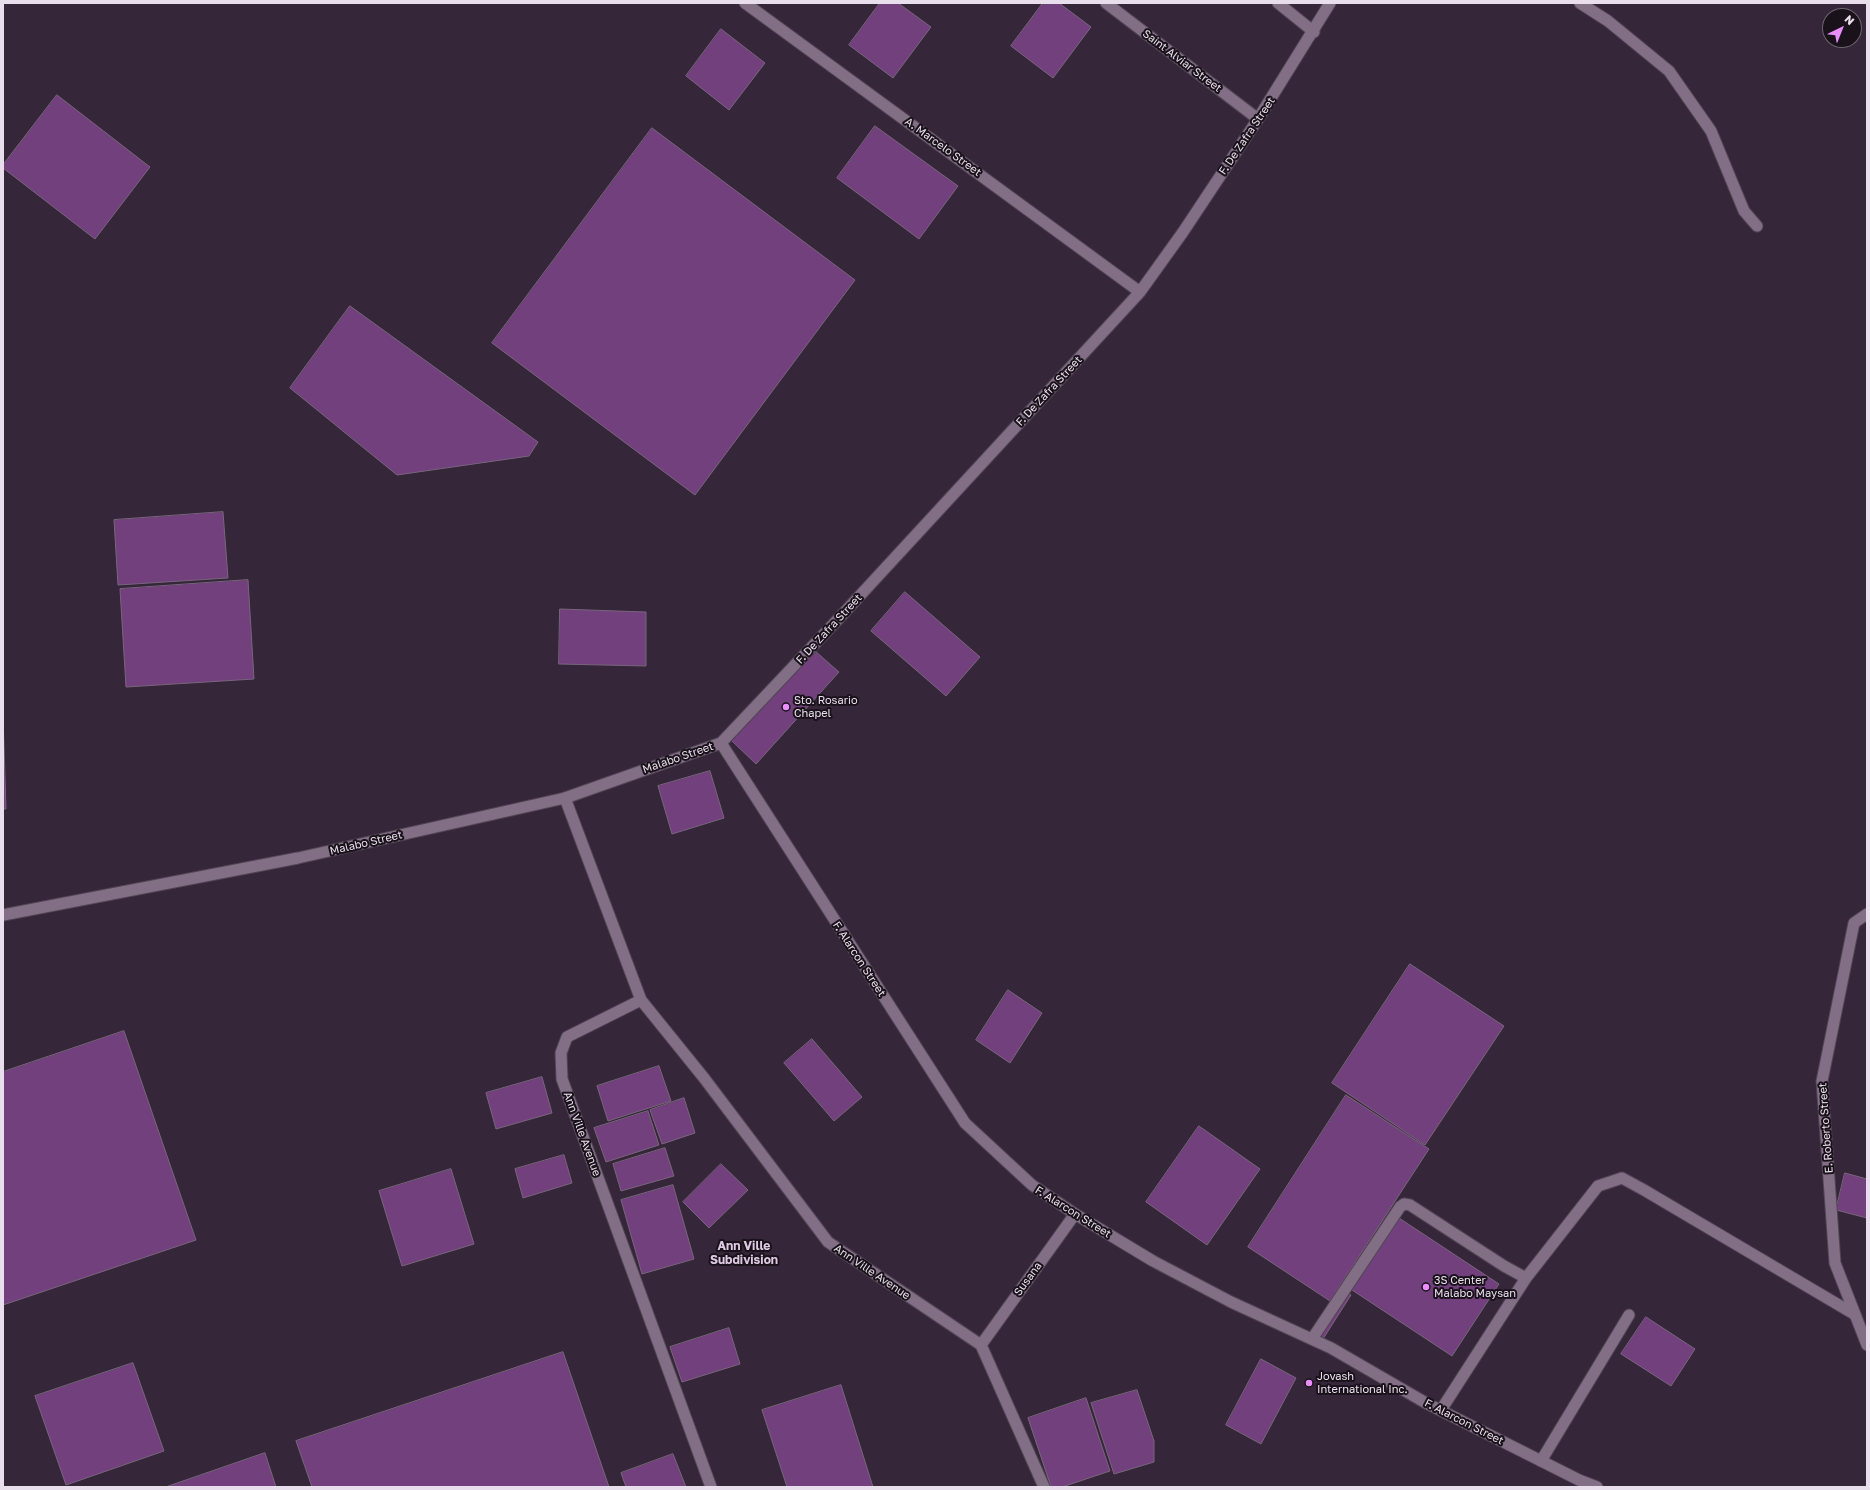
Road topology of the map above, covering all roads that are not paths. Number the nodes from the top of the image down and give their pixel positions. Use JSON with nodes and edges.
{"nodes":[{"id":1,"x":745,"y":3,"type":"edge"},
{"id":2,"x":1106,"y":3,"type":"edge"},
{"id":3,"x":1278,"y":3,"type":"edge"},
{"id":4,"x":1330,"y":3,"type":"edge"},
{"id":5,"x":1580,"y":3,"type":"edge"},
{"id":6,"x":1314,"y":32,"type":"junction"},
{"id":7,"x":1258,"y":119,"type":"junction"},
{"id":8,"x":1758,"y":226,"type":"dead end"},
{"id":9,"x":1140,"y":292,"type":"junction"},
{"id":10,"x":721,"y":743,"type":"junction"},
{"id":11,"x":566,"y":798,"type":"junction"},
{"id":12,"x":1867,"y":914,"type":"edge"},
{"id":13,"x":3,"y":916,"type":"edge"},
{"id":14,"x":641,"y":1000,"type":"junction"},
{"id":15,"x":1075,"y":1214,"type":"junction"},
{"id":16,"x":1526,"y":1278,"type":"junction"},
{"id":17,"x":1854,"y":1314,"type":"junction"},
{"id":18,"x":1629,"y":1315,"type":"dead end"},
{"id":19,"x":1312,"y":1339,"type":"junction"},
{"id":20,"x":981,"y":1345,"type":"junction"},
{"id":21,"x":1867,"y":1345,"type":"edge"},
{"id":22,"x":1441,"y":1410,"type":"junction"},
{"id":23,"x":1541,"y":1461,"type":"junction"},
{"id":24,"x":711,"y":1487,"type":"edge"},
{"id":25,"x":1044,"y":1487,"type":"edge"},
{"id":26,"x":1597,"y":1487,"type":"edge"}],
"edges":[{"from":1,"to":9,"type":"street","name":"A. Marcelo Street"},
{"from":2,"to":7,"type":"street","name":"Saint Alviar Street"},
{"from":3,"to":6,"type":"street"},
{"from":4,"to":6,"type":"street","name":"F. De Zafra Street"},
{"from":5,"to":8,"type":"street"},
{"from":6,"to":7,"type":"street","name":"F. De Zafra Street"},
{"from":7,"to":9,"type":"street","name":"F. De Zafra Street"},
{"from":9,"to":10,"type":"street","name":"F. De Zafra Street"},
{"from":10,"to":11,"type":"street","name":"Malabo Street"},
{"from":10,"to":15,"type":"street","name":"F. Alarcon Street"},
{"from":11,"to":13,"type":"street","name":"Malabo Street"},
{"from":11,"to":14,"type":"street","name":"Ann Ville Avenue"},
{"from":12,"to":17,"type":"street","name":"E. Roberto Street"},
{"from":14,"to":20,"type":"street","name":"Ann Ville Avenue"},
{"from":14,"to":24,"type":"street","name":"Ann Ville Avenue"},
{"from":15,"to":19,"type":"street","name":"F. Alarcon Street"},
{"from":15,"to":20,"type":"street","name":"Susana"},
{"from":16,"to":17,"type":"street"},
{"from":16,"to":19,"type":"street"},
{"from":16,"to":22,"type":"street"},
{"from":17,"to":21,"type":"street","name":"E. Roberto Street"},
{"from":18,"to":23,"type":"street"},
{"from":19,"to":22,"type":"street","name":"F. Alarcon Street"},
{"from":20,"to":25,"type":"street"},
{"from":22,"to":23,"type":"street","name":"F. Alarcon Street"},
{"from":23,"to":26,"type":"street","name":"F. Alarcon Street"}]}
